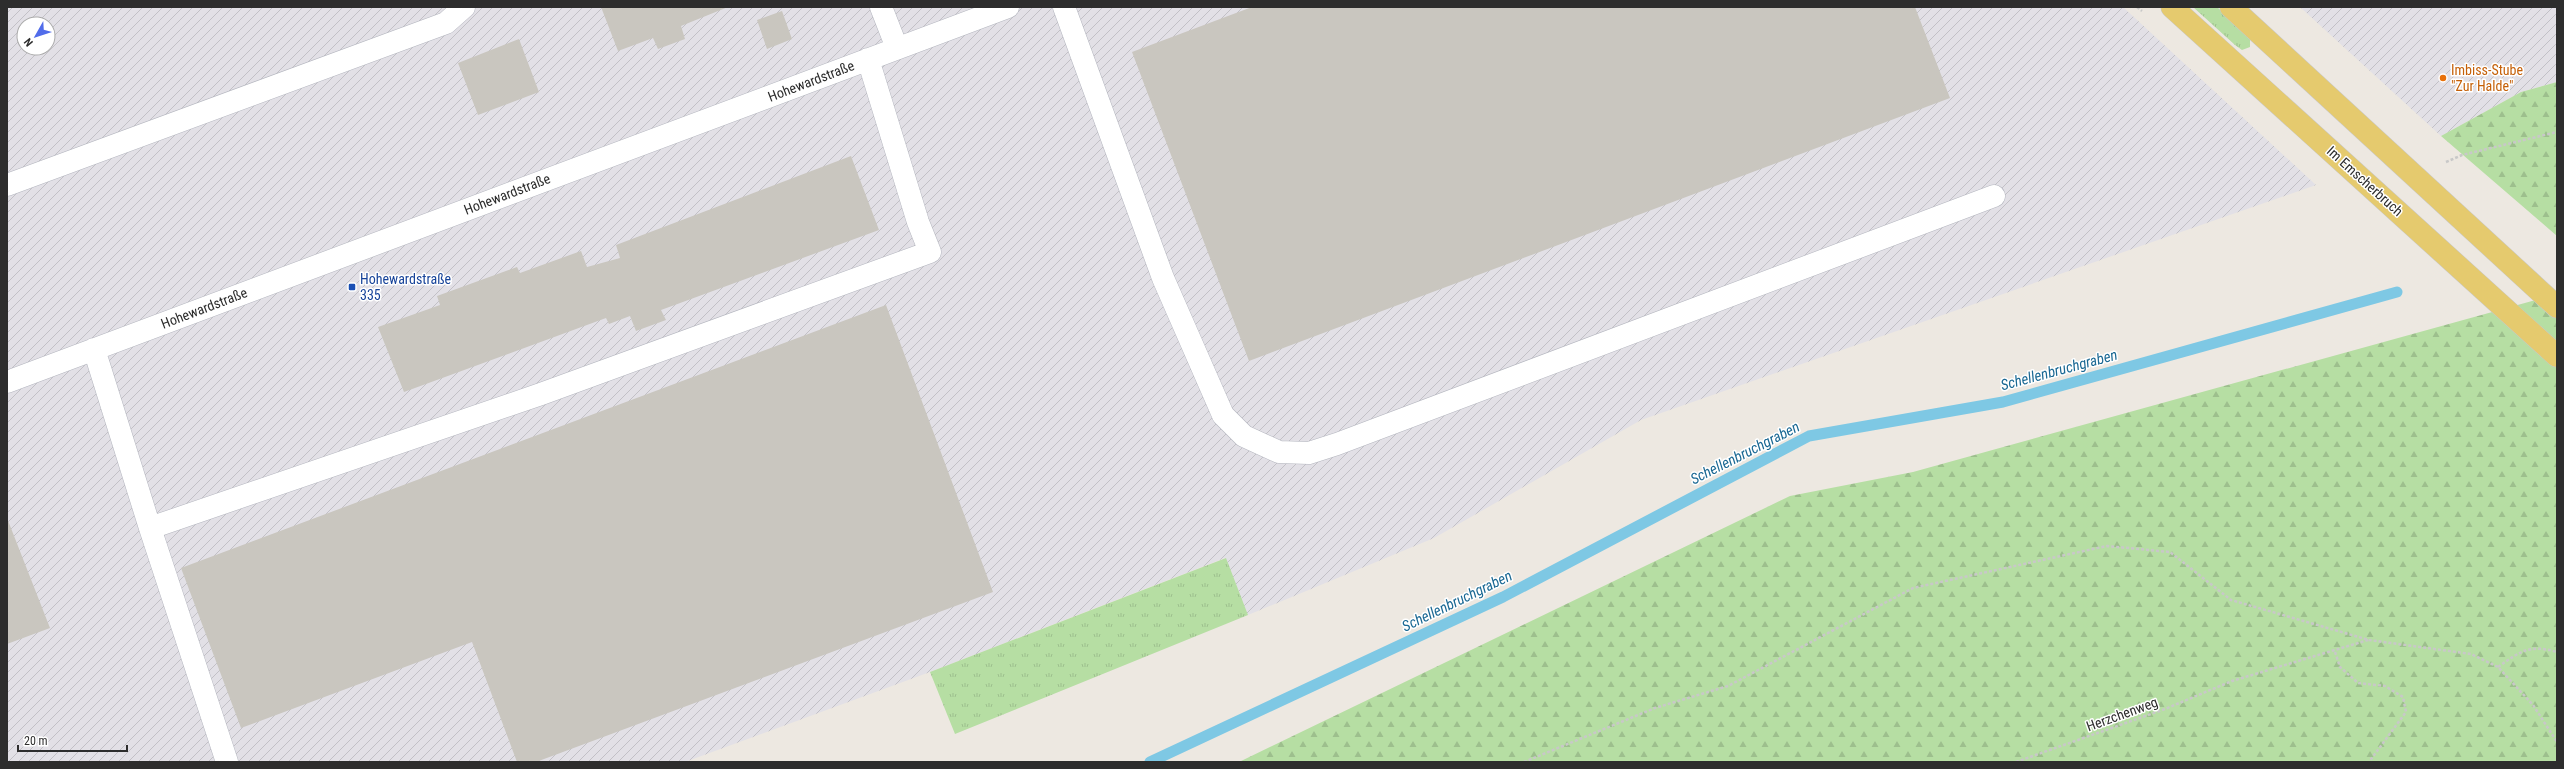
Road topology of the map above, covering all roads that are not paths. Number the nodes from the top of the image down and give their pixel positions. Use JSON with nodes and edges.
{"nodes":[{"id":1,"x":464,"y":7,"type":"edge"},
{"id":2,"x":881,"y":7,"type":"edge"},
{"id":3,"x":1008,"y":7,"type":"edge"},
{"id":4,"x":1064,"y":7,"type":"edge"},
{"id":5,"x":2172,"y":7,"type":"edge"},
{"id":6,"x":2231,"y":7,"type":"edge"},
{"id":7,"x":897,"y":48,"type":"junction"},
{"id":8,"x":868,"y":59,"type":"junction"},
{"id":9,"x":7,"y":185,"type":"edge"},
{"id":10,"x":1994,"y":196,"type":"dead end"},
{"id":11,"x":2557,"y":307,"type":"edge"},
{"id":12,"x":94,"y":349,"type":"junction"},
{"id":13,"x":2557,"y":356,"type":"edge"},
{"id":14,"x":7,"y":382,"type":"edge"},
{"id":15,"x":150,"y":528,"type":"junction"},
{"id":16,"x":227,"y":762,"type":"edge"}],
"edges":[{"from":1,"to":9,"type":"street"},
{"from":2,"to":7,"type":"street"},
{"from":3,"to":7,"type":"street","name":"Hohewardstraße"},
{"from":4,"to":10,"type":"street"},
{"from":5,"to":13,"type":"main road","name":"Im Emscherbruch"},
{"from":6,"to":11,"type":"main road"},
{"from":7,"to":8,"type":"street","name":"Hohewardstraße"},
{"from":8,"to":12,"type":"street","name":"Hohewardstraße"},
{"from":8,"to":15,"type":"street"},
{"from":12,"to":14,"type":"street","name":"Hohewardstraße"},
{"from":12,"to":15,"type":"street"},
{"from":15,"to":16,"type":"street"}]}
